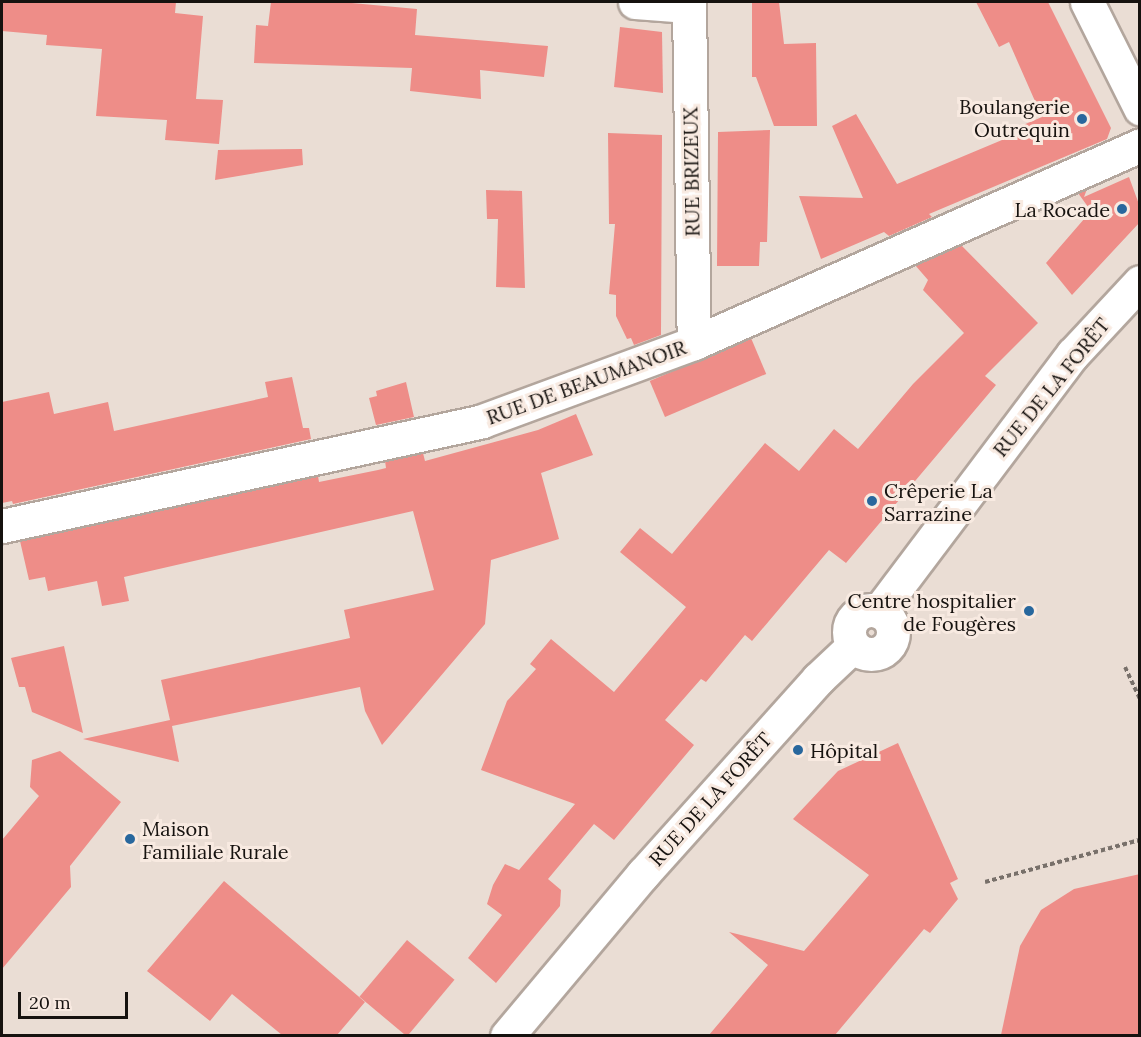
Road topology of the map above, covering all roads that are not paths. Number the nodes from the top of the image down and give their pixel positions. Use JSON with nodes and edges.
{"nodes":[{"id":1,"x":635,"y":2,"type":"edge"},
{"id":2,"x":1087,"y":2,"type":"edge"},
{"id":3,"x":689,"y":4,"type":"edge"},
{"id":4,"x":1140,"y":108,"type":"edge"},
{"id":5,"x":1140,"y":145,"type":"edge"},
{"id":6,"x":1140,"y":282,"type":"edge"},
{"id":7,"x":694,"y":343,"type":"junction"},
{"id":8,"x":2,"y":526,"type":"edge"},
{"id":9,"x":507,"y":1035,"type":"edge"}],
"edges":[{"from":1,"to":3,"type":"street"},
{"from":2,"to":4,"type":"street"},
{"from":3,"to":7,"type":"street","name":"RUE BRIZEUX"},
{"from":5,"to":7,"type":"street","name":"RUE DE BEAUMANOIR"},
{"from":6,"to":9,"type":"street","name":"RUE DE LA FORÊT"},
{"from":7,"to":8,"type":"street","name":"RUE DE BEAUMANOIR"}]}
